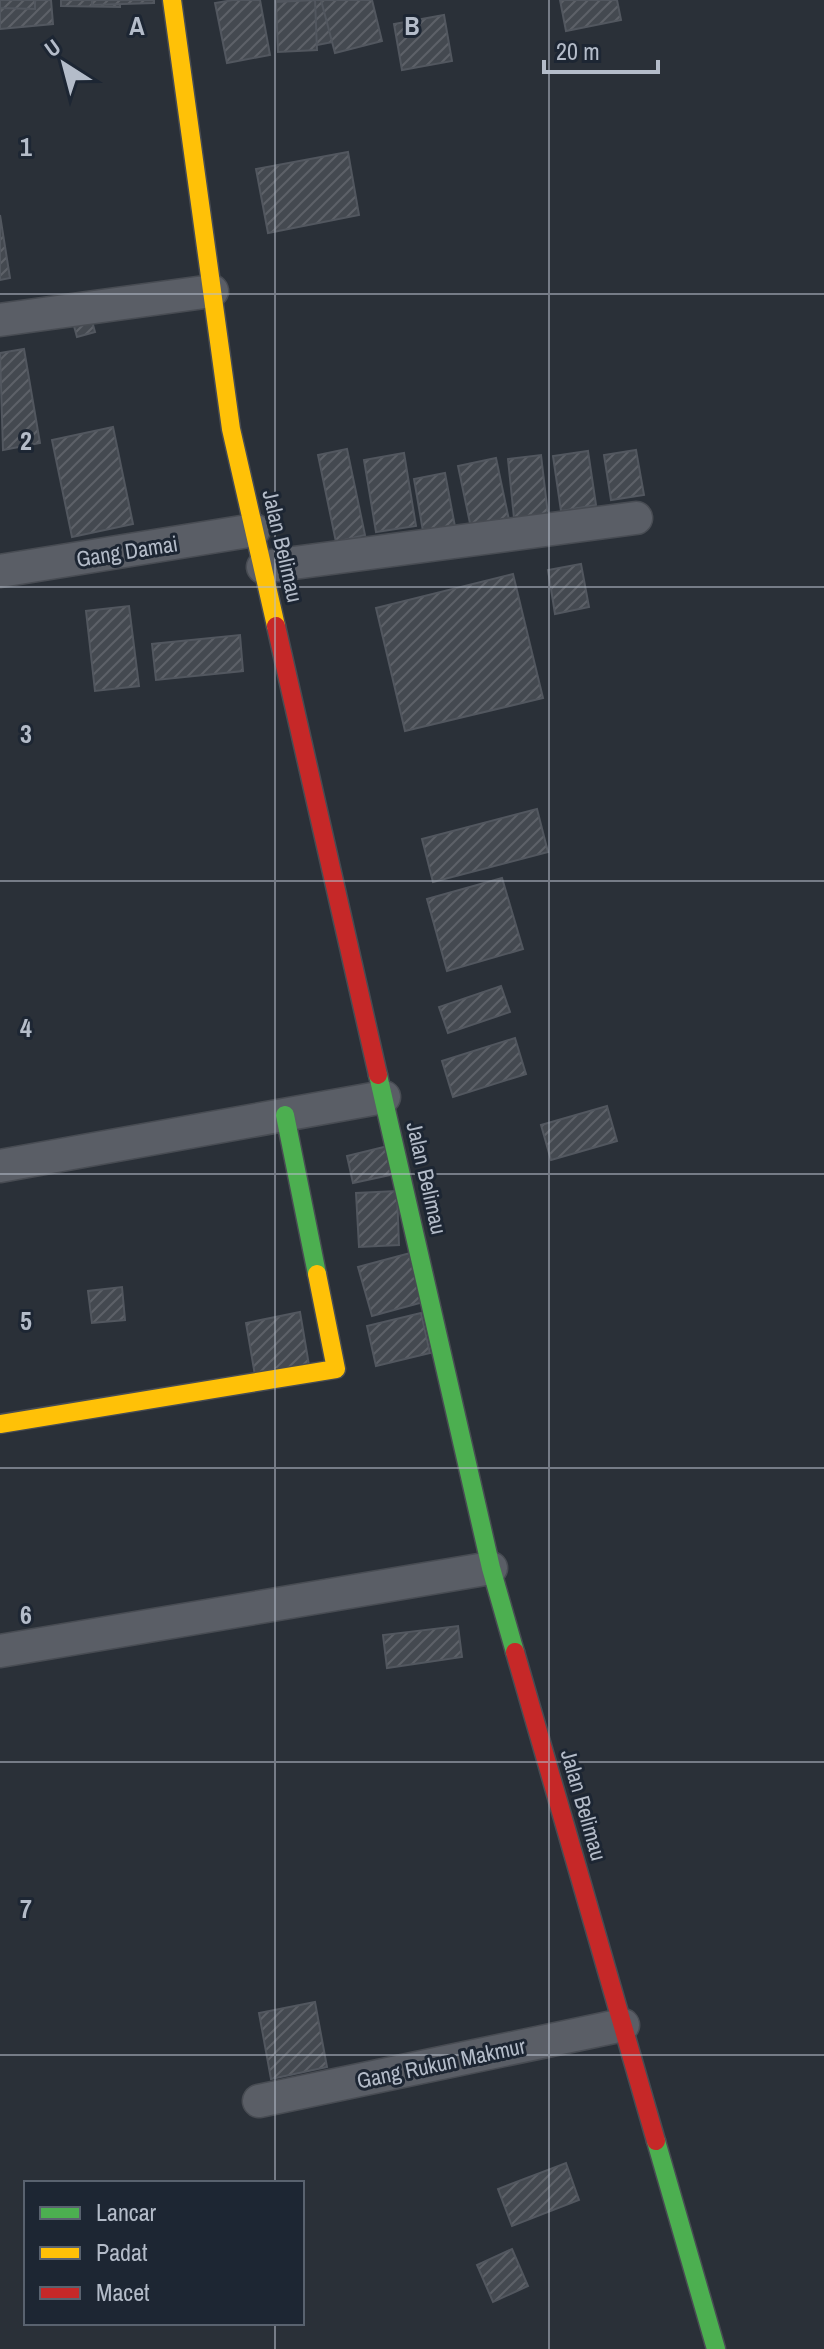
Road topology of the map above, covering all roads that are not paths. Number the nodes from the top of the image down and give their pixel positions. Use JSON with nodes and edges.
{"nodes":[{"id":1,"x":172,"y":0,"type":"edge"},
{"id":2,"x":212,"y":291,"type":"junction"},
{"id":3,"x":0,"y":320,"type":"edge"},
{"id":4,"x":636,"y":518,"type":"dead end"},
{"id":5,"x":254,"y":530,"type":"junction"},
{"id":6,"x":263,"y":567,"type":"junction"},
{"id":7,"x":0,"y":571,"type":"edge"},
{"id":8,"x":384,"y":1097,"type":"junction"},
{"id":9,"x":285,"y":1115,"type":"junction"},
{"id":10,"x":0,"y":1166,"type":"edge"},
{"id":11,"x":0,"y":1424,"type":"edge"},
{"id":12,"x":491,"y":1568,"type":"junction"},
{"id":13,"x":0,"y":1651,"type":"edge"},
{"id":14,"x":623,"y":2025,"type":"junction"},
{"id":15,"x":259,"y":2101,"type":"dead end"},
{"id":16,"x":716,"y":2349,"type":"edge"}],
"edges":[{"from":1,"to":2,"type":"street","name":"Jalan Belimau"},
{"from":2,"to":3,"type":"street"},
{"from":2,"to":5,"type":"street","name":"Jalan Belimau"},
{"from":4,"to":6,"type":"street"},
{"from":5,"to":6,"type":"street","name":"Jalan Belimau"},
{"from":5,"to":7,"type":"street","name":"Gang Damai"},
{"from":6,"to":8,"type":"street","name":"Jalan Belimau"},
{"from":8,"to":9,"type":"street"},
{"from":8,"to":12,"type":"street","name":"Jalan Belimau"},
{"from":9,"to":10,"type":"street"},
{"from":9,"to":11,"type":"street"},
{"from":12,"to":13,"type":"street"},
{"from":12,"to":14,"type":"street","name":"Jalan Belimau"},
{"from":14,"to":15,"type":"street","name":"Gang Rukun Makmur"},
{"from":14,"to":16,"type":"street","name":"Jalan Belimau"}]}
